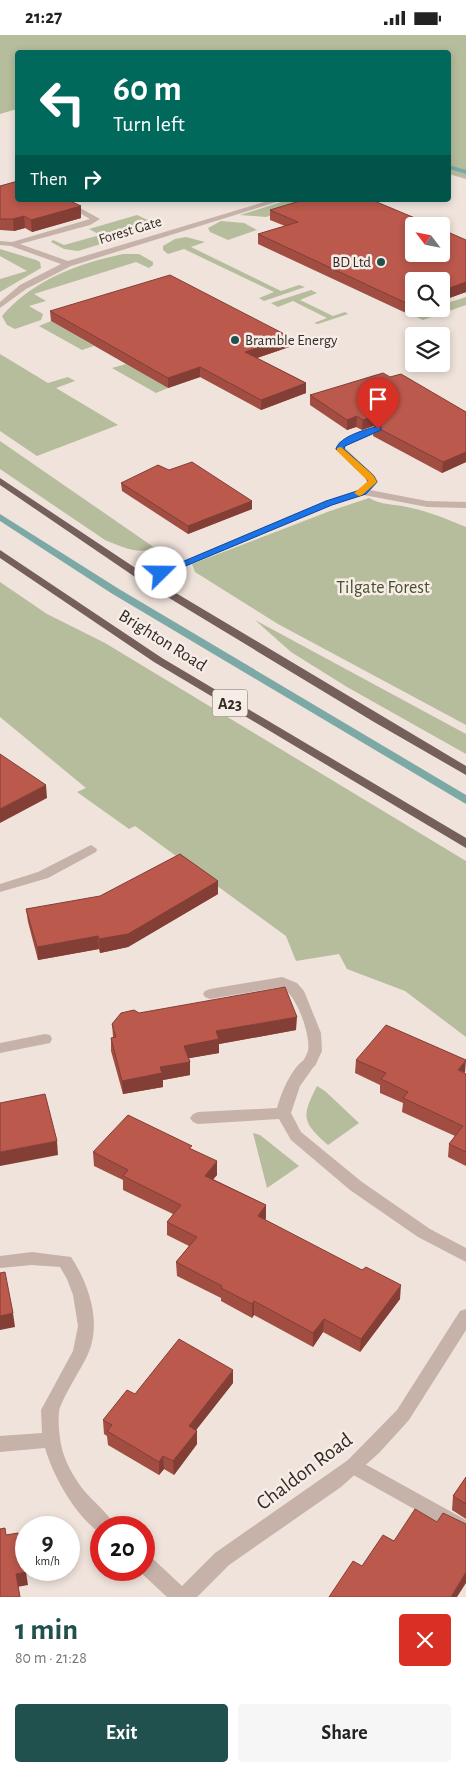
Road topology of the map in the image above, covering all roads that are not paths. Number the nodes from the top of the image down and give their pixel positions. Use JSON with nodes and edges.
{"nodes":[{"id":1,"x":65,"y":202,"type":"edge"},
{"id":2,"x":272,"y":202,"type":"edge"},
{"id":3,"x":0,"y":243,"type":"edge"},
{"id":4,"x":12,"y":245,"type":"junction"},
{"id":5,"x":68,"y":264,"type":"junction"},
{"id":6,"x":0,"y":306,"type":"edge"},
{"id":7,"x":378,"y":429,"type":"edge"},
{"id":8,"x":0,"y":481,"type":"edge"},
{"id":9,"x":363,"y":492,"type":"junction"},
{"id":10,"x":466,"y":505,"type":"edge"},
{"id":11,"x":0,"y":553,"type":"edge"},
{"id":12,"x":145,"y":579,"type":"junction"},
{"id":13,"x":466,"y":771,"type":"edge"},
{"id":14,"x":466,"y":844,"type":"edge"},
{"id":15,"x":91,"y":849,"type":"dead end"},
{"id":16,"x":0,"y":888,"type":"edge"},
{"id":17,"x":210,"y":994,"type":"dead end"},
{"id":18,"x":46,"y":1039,"type":"dead end"},
{"id":19,"x":0,"y":1048,"type":"edge"},
{"id":20,"x":283,"y":1113,"type":"junction"},
{"id":21,"x":198,"y":1118,"type":"dead end"},
{"id":22,"x":466,"y":1256,"type":"edge"},
{"id":23,"x":0,"y":1261,"type":"edge"},
{"id":24,"x":466,"y":1316,"type":"edge"},
{"id":25,"x":51,"y":1440,"type":"junction"},
{"id":26,"x":0,"y":1444,"type":"edge"},
{"id":27,"x":354,"y":1466,"type":"junction"},
{"id":28,"x":96,"y":1516,"type":"edge"},
{"id":29,"x":466,"y":1530,"type":"edge"},
{"id":30,"x":155,"y":1573,"type":"edge"},
{"id":31,"x":183,"y":1597,"type":"edge"}],
"edges":[{"from":1,"to":4,"type":"street"},
{"from":2,"to":5,"type":"street","name":"Forest Gate"},
{"from":3,"to":4,"type":"street"},
{"from":4,"to":5,"type":"street"},
{"from":5,"to":6,"type":"street","name":"Forest Gate"},
{"from":7,"to":9,"type":"street"},
{"from":8,"to":12,"type":"main road"},
{"from":9,"to":10,"type":"street"},
{"from":9,"to":12,"type":"street"},
{"from":11,"to":14,"type":"main road","name":"Brighton Road","number":"A23"},
{"from":12,"to":13,"type":"main road"},
{"from":15,"to":16,"type":"street"},
{"from":17,"to":20,"type":"street"},
{"from":18,"to":19,"type":"street"},
{"from":20,"to":21,"type":"street"},
{"from":20,"to":22,"type":"street"},
{"from":23,"to":25,"type":"street"},
{"from":24,"to":27,"type":"street","name":"Chaldon Road"},
{"from":25,"to":26,"type":"street"},
{"from":25,"to":28,"type":"street"},
{"from":27,"to":29,"type":"street"},
{"from":27,"to":31,"type":"street","name":"Chaldon Road"},
{"from":30,"to":31,"type":"street"}]}
